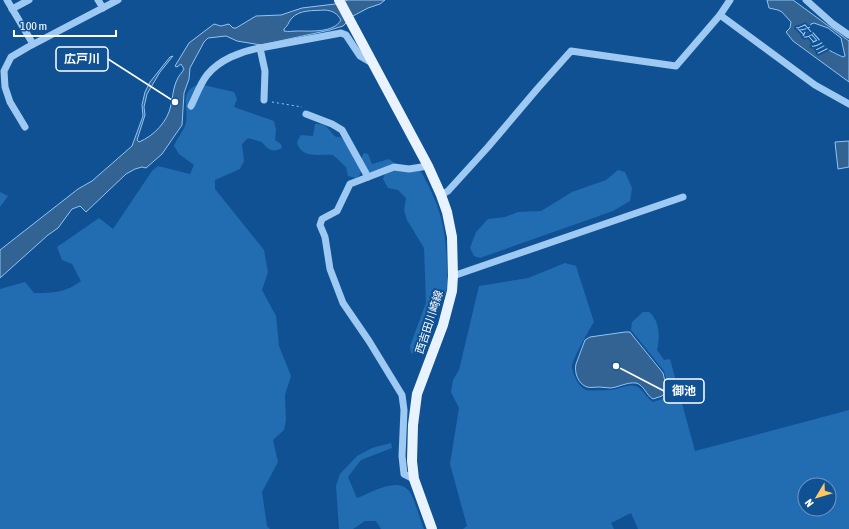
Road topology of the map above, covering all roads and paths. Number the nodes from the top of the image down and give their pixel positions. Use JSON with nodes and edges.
{"nodes":[{"id":1,"x":7,"y":0,"type":"edge"},
{"id":2,"x":28,"y":0,"type":"edge"},
{"id":3,"x":98,"y":0,"type":"edge"},
{"id":4,"x":118,"y":0,"type":"edge"},
{"id":5,"x":339,"y":0,"type":"edge"},
{"id":6,"x":806,"y":0,"type":"edge"},
{"id":7,"x":729,"y":1,"type":"edge"},
{"id":8,"x":103,"y":8,"type":"junction"},
{"id":9,"x":12,"y":9,"type":"junction"},
{"id":10,"x":720,"y":15,"type":"junction"},
{"id":11,"x":849,"y":35,"type":"edge"},
{"id":12,"x":33,"y":44,"type":"junction"},
{"id":13,"x":260,"y":48,"type":"junction"},
{"id":14,"x":374,"y":64,"type":"junction"},
{"id":15,"x":264,"y":100,"type":"joint"},
{"id":16,"x":849,"y":104,"type":"edge"},
{"id":17,"x":190,"y":106,"type":"dead end"},
{"id":18,"x":306,"y":114,"type":"joint"},
{"id":19,"x":25,"y":127,"type":"dead end"},
{"id":20,"x":428,"y":166,"type":"junction"},
{"id":21,"x":368,"y":177,"type":"junction"},
{"id":22,"x":441,"y":195,"type":"junction"},
{"id":23,"x":683,"y":196,"type":"dead end"},
{"id":24,"x":453,"y":276,"type":"junction"},
{"id":25,"x":414,"y":479,"type":"junction"},
{"id":26,"x":432,"y":529,"type":"edge"}],
"edges":[{"from":1,"to":9,"type":"street"},
{"from":2,"to":9,"type":"street"},
{"from":3,"to":8,"type":"street"},
{"from":4,"to":8,"type":"street"},
{"from":5,"to":14,"type":"main road","name":"西吉田川崎線"},
{"from":6,"to":11,"type":"street"},
{"from":7,"to":10,"type":"street"},
{"from":8,"to":12,"type":"street"},
{"from":9,"to":12,"type":"street"},
{"from":10,"to":16,"type":"street"},
{"from":10,"to":22,"type":"street"},
{"from":12,"to":19,"type":"street"},
{"from":13,"to":14,"type":"street"},
{"from":13,"to":15,"type":"street"},
{"from":13,"to":17,"type":"street"},
{"from":14,"to":20,"type":"main road","name":"西吉田川崎線"},
{"from":15,"to":18,"type":"path"},
{"from":18,"to":21,"type":"street"},
{"from":20,"to":21,"type":"street"},
{"from":20,"to":22,"type":"main road","name":"西吉田川崎線"},
{"from":21,"to":25,"type":"street"},
{"from":22,"to":24,"type":"main road","name":"西吉田川崎線"},
{"from":23,"to":24,"type":"street"},
{"from":24,"to":25,"type":"main road","name":"西吉田川崎線"},
{"from":25,"to":26,"type":"main road","name":"西吉田川崎線"}]}
